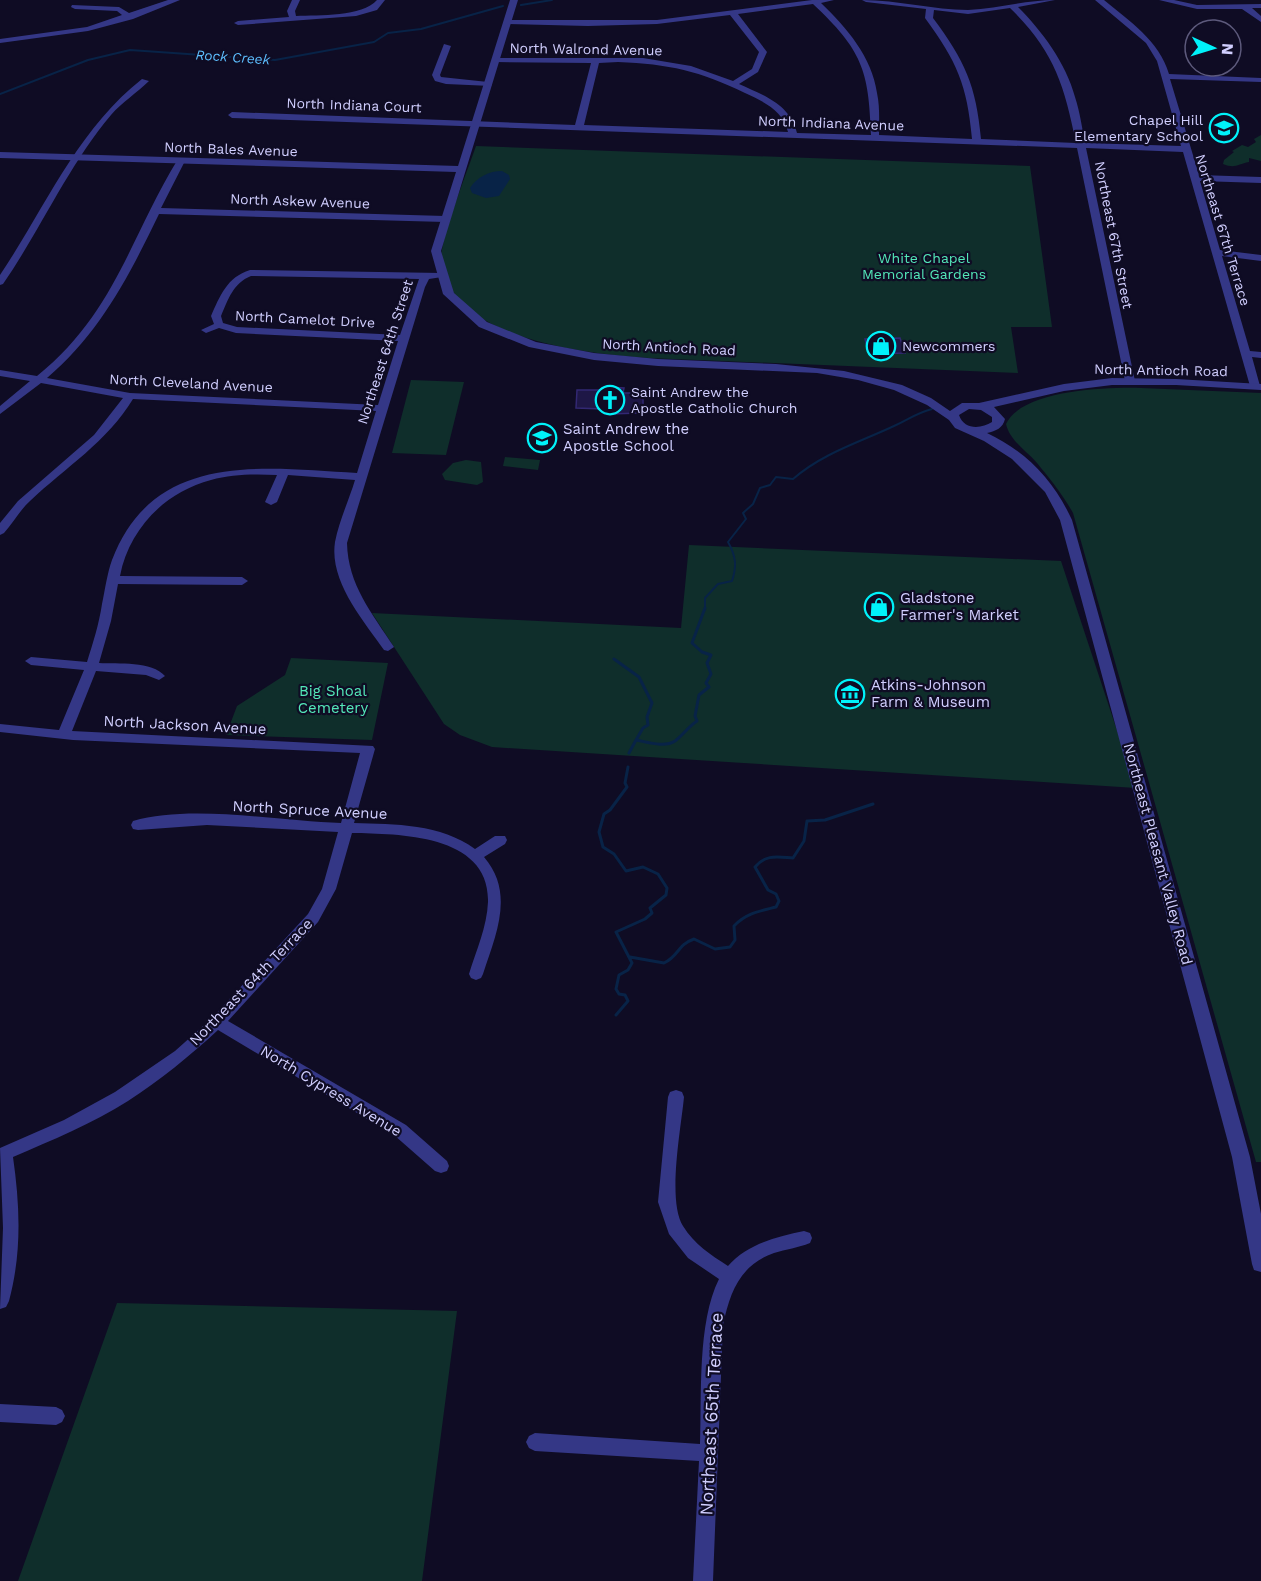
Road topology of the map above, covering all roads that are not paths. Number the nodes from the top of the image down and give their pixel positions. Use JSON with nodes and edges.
{"nodes":[{"id":1,"x":147,"y":0,"type":"edge"},
{"id":2,"x":176,"y":0,"type":"edge"},
{"id":3,"x":296,"y":0,"type":"edge"},
{"id":4,"x":381,"y":0,"type":"edge"},
{"id":5,"x":514,"y":0,"type":"edge"},
{"id":6,"x":830,"y":0,"type":"edge"},
{"id":7,"x":866,"y":0,"type":"edge"},
{"id":8,"x":1051,"y":0,"type":"edge"},
{"id":9,"x":1099,"y":0,"type":"edge"},
{"id":10,"x":1163,"y":0,"type":"edge"},
{"id":11,"x":815,"y":2,"type":"junction"},
{"id":12,"x":161,"y":5,"type":"junction"},
{"id":13,"x":1012,"y":6,"type":"junction"},
{"id":14,"x":1261,"y":6,"type":"edge"},
{"id":15,"x":75,"y":7,"type":"dead end"},
{"id":16,"x":930,"y":8,"type":"junction"},
{"id":17,"x":1245,"y":8,"type":"junction"},
{"id":18,"x":732,"y":12,"type":"junction"},
{"id":19,"x":130,"y":16,"type":"junction"},
{"id":20,"x":293,"y":19,"type":"junction"},
{"id":21,"x":1261,"y":20,"type":"edge"},
{"id":22,"x":507,"y":22,"type":"junction"},
{"id":23,"x":238,"y":23,"type":"dead end"},
{"id":24,"x":0,"y":41,"type":"edge"},
{"id":25,"x":447,"y":46,"type":"dead end"},
{"id":26,"x":495,"y":60,"type":"junction"},
{"id":27,"x":595,"y":61,"type":"junction"},
{"id":28,"x":1166,"y":76,"type":"junction"},
{"id":29,"x":1261,"y":80,"type":"edge"},
{"id":30,"x":145,"y":81,"type":"dead end"},
{"id":31,"x":488,"y":84,"type":"junction"},
{"id":32,"x":733,"y":84,"type":"junction"},
{"id":33,"x":232,"y":115,"type":"dead end"},
{"id":34,"x":476,"y":123,"type":"junction"},
{"id":35,"x":579,"y":127,"type":"junction"},
{"id":36,"x":793,"y":135,"type":"junction"},
{"id":37,"x":875,"y":138,"type":"junction"},
{"id":38,"x":977,"y":142,"type":"junction"},
{"id":39,"x":1082,"y":145,"type":"junction"},
{"id":40,"x":1185,"y":149,"type":"junction"},
{"id":41,"x":0,"y":154,"type":"edge"},
{"id":42,"x":77,"y":157,"type":"junction"},
{"id":43,"x":182,"y":161,"type":"junction"},
{"id":44,"x":460,"y":169,"type":"junction"},
{"id":45,"x":1194,"y":178,"type":"junction"},
{"id":46,"x":1261,"y":180,"type":"edge"},
{"id":47,"x":154,"y":211,"type":"junction"},
{"id":48,"x":445,"y":219,"type":"junction"},
{"id":49,"x":1216,"y":252,"type":"junction"},
{"id":50,"x":1261,"y":258,"type":"edge"},
{"id":51,"x":0,"y":260,"type":"edge"},
{"id":52,"x":16,"y":260,"type":"junction"},
{"id":53,"x":236,"y":266,"type":"dead end"},
{"id":54,"x":243,"y":275,"type":"junction"},
{"id":55,"x":439,"y":275,"type":"junction"},
{"id":56,"x":426,"y":276,"type":"junction"},
{"id":57,"x":0,"y":282,"type":"edge"},
{"id":58,"x":219,"y":325,"type":"junction"},
{"id":59,"x":206,"y":330,"type":"dead end"},
{"id":60,"x":405,"y":338,"type":"junction"},
{"id":61,"x":1246,"y":354,"type":"junction"},
{"id":62,"x":1261,"y":355,"type":"edge"},
{"id":63,"x":0,"y":373,"type":"edge"},
{"id":64,"x":36,"y":380,"type":"junction"},
{"id":65,"x":1130,"y":381,"type":"junction"},
{"id":66,"x":1258,"y":387,"type":"edge"},
{"id":67,"x":130,"y":396,"type":"junction"},
{"id":68,"x":1027,"y":397,"type":"junction"},
{"id":69,"x":924,"y":398,"type":"junction"},
{"id":70,"x":966,"y":406,"type":"junction"},
{"id":71,"x":980,"y":406,"type":"junction"},
{"id":72,"x":382,"y":408,"type":"junction"},
{"id":73,"x":0,"y":411,"type":"edge"},
{"id":74,"x":952,"y":418,"type":"junction"},
{"id":75,"x":998,"y":422,"type":"junction"},
{"id":76,"x":973,"y":431,"type":"junction"},
{"id":77,"x":1022,"y":459,"type":"junction"},
{"id":78,"x":283,"y":473,"type":"junction"},
{"id":79,"x":360,"y":477,"type":"junction"},
{"id":80,"x":271,"y":502,"type":"dead end"},
{"id":81,"x":0,"y":531,"type":"edge"},
{"id":82,"x":113,"y":580,"type":"junction"},
{"id":83,"x":242,"y":581,"type":"dead end"},
{"id":84,"x":388,"y":647,"type":"dead end"},
{"id":85,"x":31,"y":661,"type":"dead end"},
{"id":86,"x":89,"y":666,"type":"junction"},
{"id":87,"x":159,"y":676,"type":"dead end"},
{"id":88,"x":0,"y":728,"type":"edge"},
{"id":89,"x":64,"y":735,"type":"junction"},
{"id":90,"x":368,"y":749,"type":"joint"},
{"id":91,"x":138,"y":825,"type":"dead end"},
{"id":92,"x":347,"y":828,"type":"junction"},
{"id":93,"x":500,"y":840,"type":"dead end"},
{"id":94,"x":474,"y":856,"type":"junction"},
{"id":95,"x":476,"y":974,"type":"dead end"},
{"id":96,"x":217,"y":1023,"type":"junction"},
{"id":97,"x":676,"y":1097,"type":"dead end"},
{"id":98,"x":2,"y":1154,"type":"edge"},
{"id":99,"x":441,"y":1166,"type":"dead end"},
{"id":100,"x":804,"y":1238,"type":"dead end"},
{"id":101,"x":1261,"y":1264,"type":"edge"},
{"id":102,"x":730,"y":1277,"type":"junction"},
{"id":103,"x":0,"y":1301,"type":"edge"},
{"id":104,"x":0,"y":1413,"type":"edge"},
{"id":105,"x":56,"y":1416,"type":"dead end"},
{"id":106,"x":535,"y":1442,"type":"dead end"},
{"id":107,"x":708,"y":1453,"type":"junction"},
{"id":108,"x":702,"y":1581,"type":"edge"}],
"edges":[{"from":1,"to":12,"type":"street"},
{"from":2,"to":12,"type":"street"},
{"from":3,"to":20,"type":"street"},
{"from":4,"to":20,"type":"street"},
{"from":5,"to":22,"type":"street"},
{"from":6,"to":11,"type":"street"},
{"from":7,"to":16,"type":"street"},
{"from":8,"to":13,"type":"street"},
{"from":9,"to":28,"type":"street","name":"Northeast 67th Terrace"},
{"from":10,"to":17,"type":"street"},
{"from":11,"to":18,"type":"street"},
{"from":11,"to":37,"type":"street"},
{"from":12,"to":19,"type":"street"},
{"from":13,"to":16,"type":"street"},
{"from":13,"to":39,"type":"street","name":"Northeast 67th Street"},
{"from":14,"to":17,"type":"street"},
{"from":15,"to":19,"type":"street"},
{"from":16,"to":38,"type":"street"},
{"from":17,"to":21,"type":"street"},
{"from":18,"to":22,"type":"street"},
{"from":18,"to":32,"type":"street"},
{"from":19,"to":24,"type":"street"},
{"from":20,"to":23,"type":"street"},
{"from":22,"to":26,"type":"street"},
{"from":25,"to":31,"type":"street"},
{"from":26,"to":27,"type":"street","name":"North Walrond Avenue"},
{"from":26,"to":31,"type":"street"},
{"from":27,"to":32,"type":"street","name":"North Walrond Avenue"},
{"from":27,"to":35,"type":"street"},
{"from":28,"to":29,"type":"street"},
{"from":28,"to":40,"type":"street","name":"Northeast 67th Terrace"},
{"from":30,"to":42,"type":"street"},
{"from":31,"to":34,"type":"street"},
{"from":32,"to":36,"type":"street","name":"North Walrond Avenue"},
{"from":33,"to":34,"type":"street","name":"North Indiana Court"},
{"from":34,"to":35,"type":"street","name":"North Indiana Avenue"},
{"from":34,"to":44,"type":"street"},
{"from":35,"to":36,"type":"street","name":"North Indiana Avenue"},
{"from":36,"to":37,"type":"street","name":"North Indiana Avenue"},
{"from":37,"to":38,"type":"street","name":"North Indiana Avenue"},
{"from":38,"to":39,"type":"street","name":"North Indiana Avenue"},
{"from":39,"to":40,"type":"street","name":"North Indiana Avenue"},
{"from":39,"to":65,"type":"street","name":"Northeast 67th Street"},
{"from":40,"to":45,"type":"street","name":"Northeast 67th Terrace"},
{"from":41,"to":42,"type":"street","name":"North Bales Avenue"},
{"from":42,"to":43,"type":"street","name":"North Bales Avenue"},
{"from":42,"to":52,"type":"street"},
{"from":43,"to":44,"type":"street","name":"North Bales Avenue"},
{"from":43,"to":47,"type":"street"},
{"from":44,"to":48,"type":"street"},
{"from":45,"to":46,"type":"street"},
{"from":45,"to":49,"type":"street","name":"Northeast 67th Terrace"},
{"from":47,"to":48,"type":"street","name":"North Askew Avenue"},
{"from":47,"to":64,"type":"street"},
{"from":48,"to":55,"type":"street"},
{"from":49,"to":50,"type":"street"},
{"from":49,"to":61,"type":"street","name":"Northeast 67th Terrace"},
{"from":51,"to":52,"type":"street"},
{"from":52,"to":57,"type":"street"},
{"from":53,"to":54,"type":"street"},
{"from":54,"to":56,"type":"street"},
{"from":54,"to":58,"type":"street"},
{"from":55,"to":56,"type":"street","name":"Northeast 64th Street"},
{"from":55,"to":69,"type":"street","name":"North Antioch Road"},
{"from":56,"to":60,"type":"street","name":"Northeast 64th Street"},
{"from":58,"to":59,"type":"street","name":"North Camelot Drive"},
{"from":58,"to":60,"type":"street","name":"North Camelot Drive"},
{"from":60,"to":72,"type":"street","name":"Northeast 64th Street"},
{"from":61,"to":62,"type":"street"},
{"from":61,"to":66,"type":"street","name":"Northeast 67th Terrace"},
{"from":63,"to":64,"type":"street","name":"North Cleveland Avenue"},
{"from":64,"to":67,"type":"street","name":"North Cleveland Avenue"},
{"from":64,"to":73,"type":"street"},
{"from":65,"to":66,"type":"street","name":"North Antioch Road"},
{"from":65,"to":68,"type":"street","name":"North Antioch Road"},
{"from":67,"to":72,"type":"street","name":"North Cleveland Avenue"},
{"from":67,"to":81,"type":"street"},
{"from":68,"to":71,"type":"street","name":"North Antioch Road"},
{"from":68,"to":75,"type":"street","name":"North Antioch Road"},
{"from":69,"to":70,"type":"street","name":"North Antioch Road"},
{"from":69,"to":74,"type":"street","name":"North Antioch Road"},
{"from":70,"to":71,"type":"street","name":"North Antioch Road"},
{"from":70,"to":74,"type":"street"},
{"from":71,"to":75,"type":"street","name":"Northeast Pleasant Valley Road"},
{"from":72,"to":79,"type":"street","name":"Northeast 64th Street"},
{"from":74,"to":76,"type":"street","name":"North Antioch Road"},
{"from":75,"to":76,"type":"street"},
{"from":75,"to":77,"type":"street","name":"Northeast Pleasant Valley Road"},
{"from":76,"to":77,"type":"street","name":"Northeast Pleasant Valley Road"},
{"from":77,"to":101,"type":"street","name":"Northeast Pleasant Valley Road"},
{"from":78,"to":79,"type":"street"},
{"from":78,"to":80,"type":"street"},
{"from":78,"to":82,"type":"street"},
{"from":79,"to":84,"type":"street","name":"Northeast 64th Street"},
{"from":82,"to":83,"type":"street"},
{"from":82,"to":86,"type":"street"},
{"from":85,"to":86,"type":"street"},
{"from":86,"to":87,"type":"street"},
{"from":86,"to":89,"type":"street"},
{"from":88,"to":89,"type":"street","name":"North Jackson Avenue"},
{"from":89,"to":90,"type":"street","name":"North Jackson Avenue"},
{"from":90,"to":92,"type":"street","name":"Northeast 64th Terrace"},
{"from":91,"to":92,"type":"street","name":"North Spruce Avenue"},
{"from":92,"to":94,"type":"street","name":"North Spruce Avenue"},
{"from":92,"to":96,"type":"street","name":"Northeast 64th Terrace"},
{"from":93,"to":94,"type":"street"},
{"from":94,"to":95,"type":"street","name":"North Spruce Avenue"},
{"from":96,"to":98,"type":"street","name":"Northeast 64th Terrace"},
{"from":96,"to":99,"type":"street","name":"North Cypress Avenue"},
{"from":97,"to":102,"type":"street"},
{"from":98,"to":103,"type":"street"},
{"from":100,"to":102,"type":"street"},
{"from":102,"to":107,"type":"street","name":"Northeast 65th Terrace"},
{"from":104,"to":105,"type":"street"},
{"from":106,"to":107,"type":"street"},
{"from":107,"to":108,"type":"street","name":"Northeast 65th Terrace"}]}
